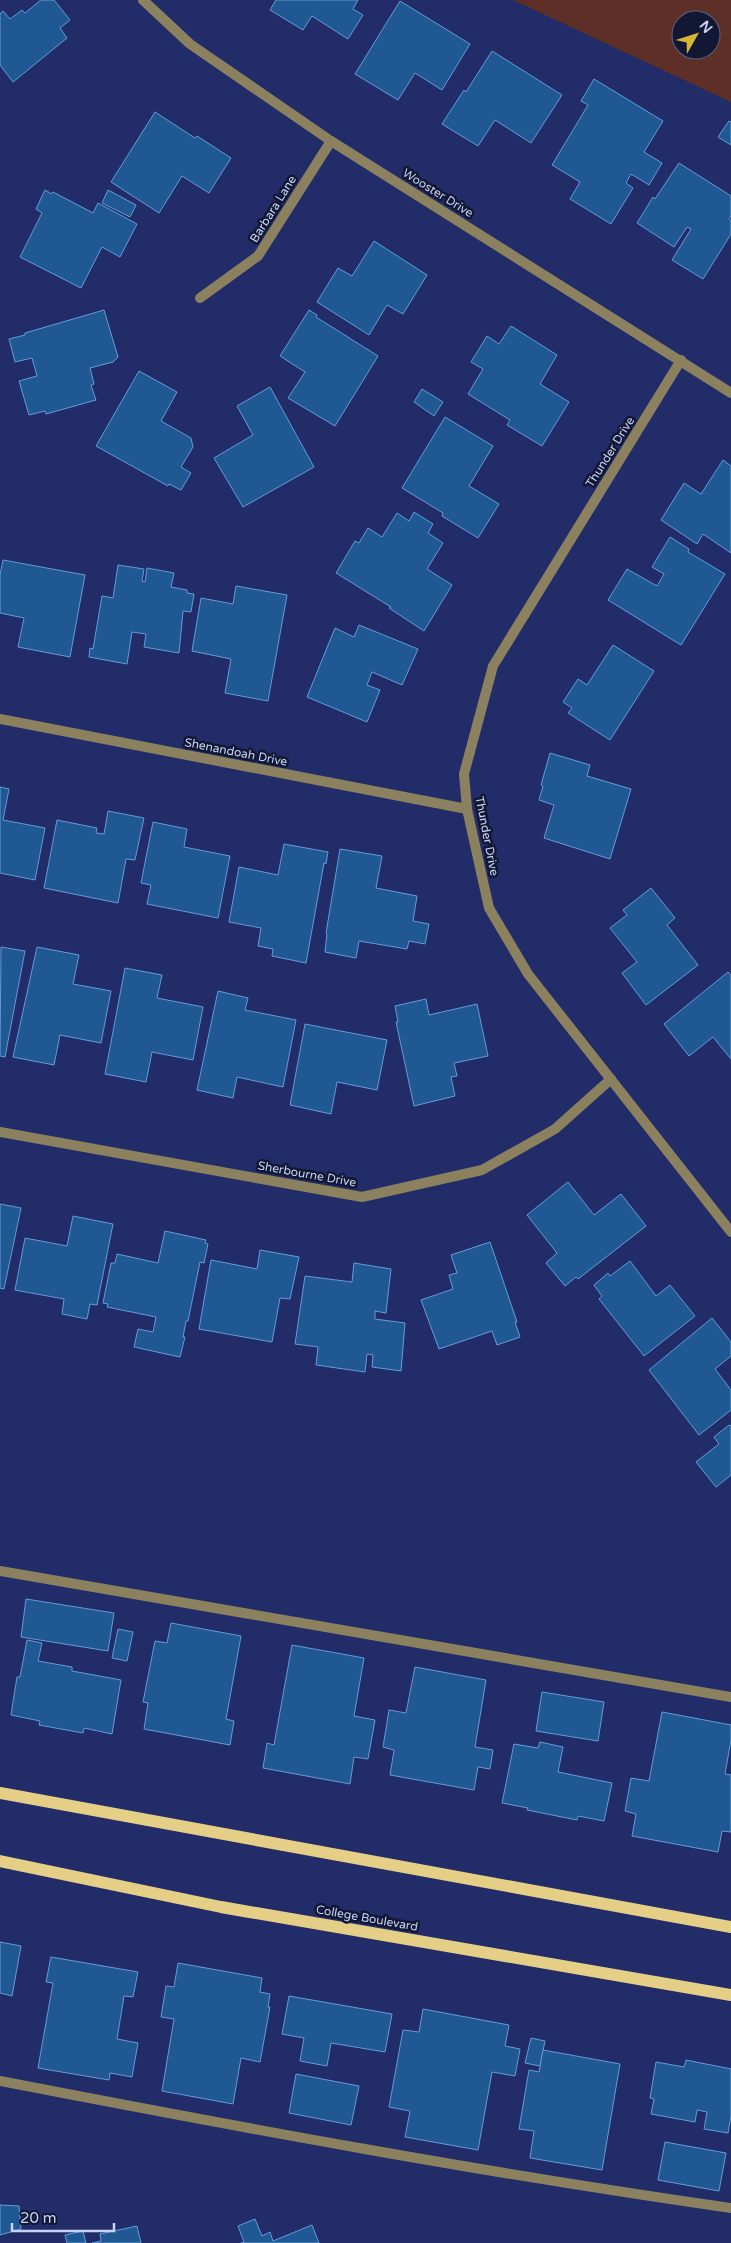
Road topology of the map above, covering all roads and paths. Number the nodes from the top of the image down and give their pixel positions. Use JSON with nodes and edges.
{"nodes":[{"id":1,"x":143,"y":0,"type":"edge"},
{"id":2,"x":331,"y":141,"type":"junction"},
{"id":3,"x":200,"y":298,"type":"dead end"},
{"id":4,"x":681,"y":360,"type":"junction"},
{"id":5,"x":731,"y":393,"type":"edge"},
{"id":6,"x":0,"y":719,"type":"edge"},
{"id":7,"x":467,"y":809,"type":"junction"},
{"id":8,"x":611,"y":1079,"type":"junction"},
{"id":9,"x":0,"y":1132,"type":"edge"},
{"id":10,"x":731,"y":1232,"type":"edge"},
{"id":11,"x":0,"y":1571,"type":"edge"},
{"id":12,"x":731,"y":1696,"type":"edge"},
{"id":13,"x":0,"y":1793,"type":"edge"},
{"id":14,"x":0,"y":1860,"type":"edge"},
{"id":15,"x":731,"y":1927,"type":"edge"},
{"id":16,"x":731,"y":1995,"type":"edge"},
{"id":17,"x":0,"y":2081,"type":"edge"},
{"id":18,"x":731,"y":2208,"type":"edge"}],
"edges":[{"from":1,"to":2,"type":"street","name":"Wooster Drive"},
{"from":2,"to":3,"type":"street","name":"Barbara Lane"},
{"from":2,"to":4,"type":"street","name":"Wooster Drive"},
{"from":4,"to":5,"type":"street","name":"Wooster Drive"},
{"from":4,"to":7,"type":"street","name":"Thunder Drive"},
{"from":6,"to":7,"type":"street","name":"Shenandoah Drive"},
{"from":7,"to":8,"type":"street","name":"Thunder Drive"},
{"from":8,"to":9,"type":"street","name":"Sherbourne Drive"},
{"from":8,"to":10,"type":"street","name":"Thunder Drive"},
{"from":11,"to":12,"type":"street"},
{"from":13,"to":15,"type":"main road"},
{"from":14,"to":16,"type":"main road","name":"College Boulevard"},
{"from":17,"to":18,"type":"street"}]}
